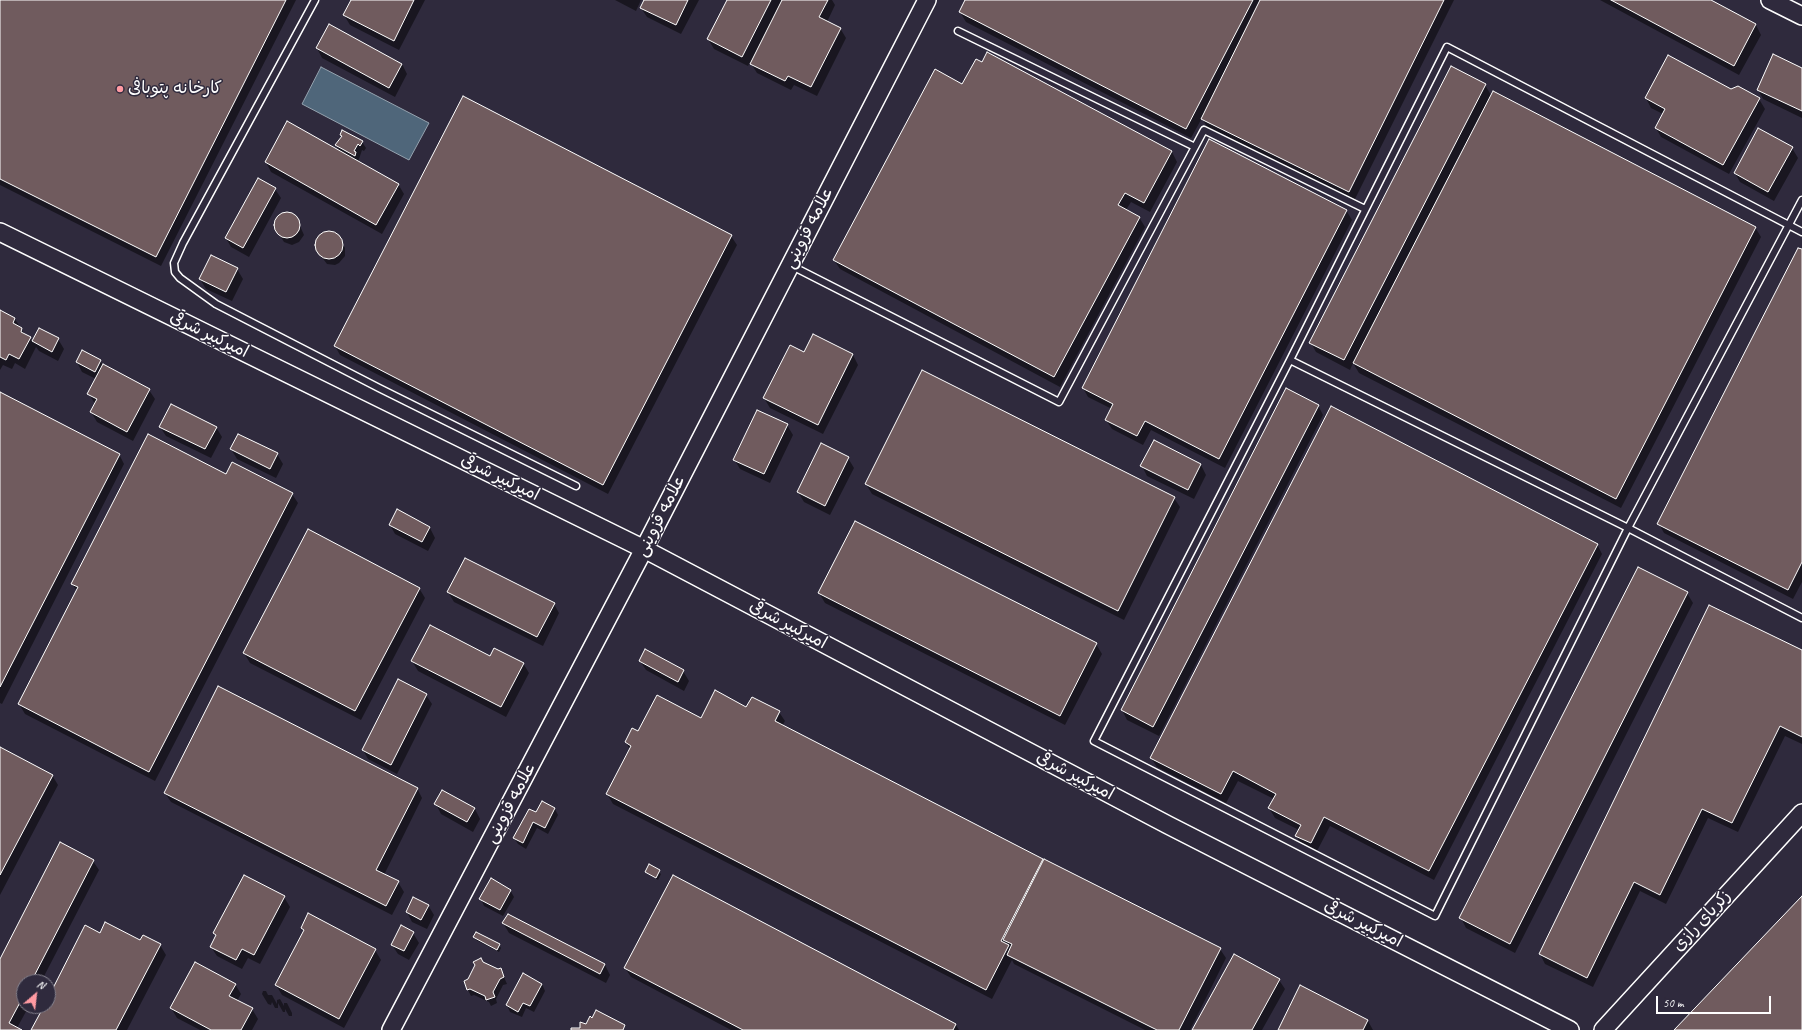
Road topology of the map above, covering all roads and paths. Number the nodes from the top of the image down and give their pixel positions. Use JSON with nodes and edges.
{"nodes":[{"id":1,"x":315,"y":0,"type":"edge"},
{"id":2,"x":927,"y":0,"type":"edge"},
{"id":3,"x":1770,"y":0,"type":"edge"},
{"id":4,"x":1802,"y":16,"type":"edge"},
{"id":5,"x":958,"y":31,"type":"dead end"},
{"id":6,"x":1195,"y":147,"type":"junction"},
{"id":7,"x":1802,"y":200,"type":"edge"},
{"id":8,"x":1365,"y":209,"type":"junction"},
{"id":9,"x":1788,"y":225,"type":"junction"},
{"id":10,"x":0,"y":232,"type":"edge"},
{"id":11,"x":1802,"y":232,"type":"edge"},
{"id":12,"x":790,"y":265,"type":"junction"},
{"id":13,"x":1290,"y":360,"type":"junction"},
{"id":14,"x":576,"y":486,"type":"dead end"},
{"id":15,"x":1628,"y":528,"type":"junction"},
{"id":16,"x":644,"y":549,"type":"junction"},
{"id":17,"x":1802,"y":618,"type":"edge"},
{"id":18,"x":1802,"y":813,"type":"edge"},
{"id":19,"x":391,"y":1030,"type":"edge"},
{"id":20,"x":1570,"y":1030,"type":"edge"},
{"id":21,"x":1603,"y":1030,"type":"edge"}],
"edges":[{"from":1,"to":14,"type":"lane"},
{"from":2,"to":12,"type":"street","name":"علامه قزوینی"},
{"from":3,"to":4,"type":"street"},
{"from":5,"to":6,"type":"lane"},
{"from":6,"to":8,"type":"lane"},
{"from":6,"to":12,"type":"lane"},
{"from":7,"to":9,"type":"lane"},
{"from":8,"to":9,"type":"lane"},
{"from":8,"to":13,"type":"lane"},
{"from":9,"to":11,"type":"lane"},
{"from":9,"to":15,"type":"lane"},
{"from":10,"to":16,"type":"street","name":"امیرکبیر شرقی"},
{"from":12,"to":16,"type":"street","name":"علامه قزوینی"},
{"from":13,"to":15,"type":"lane"},
{"from":13,"to":15,"type":"lane"},
{"from":15,"to":17,"type":"lane"},
{"from":16,"to":19,"type":"street","name":"علامه قزوینی"},
{"from":16,"to":20,"type":"street","name":"امیرکبیر شرقی"},
{"from":18,"to":21,"type":"street","name":"زکریای رازی"}]}
